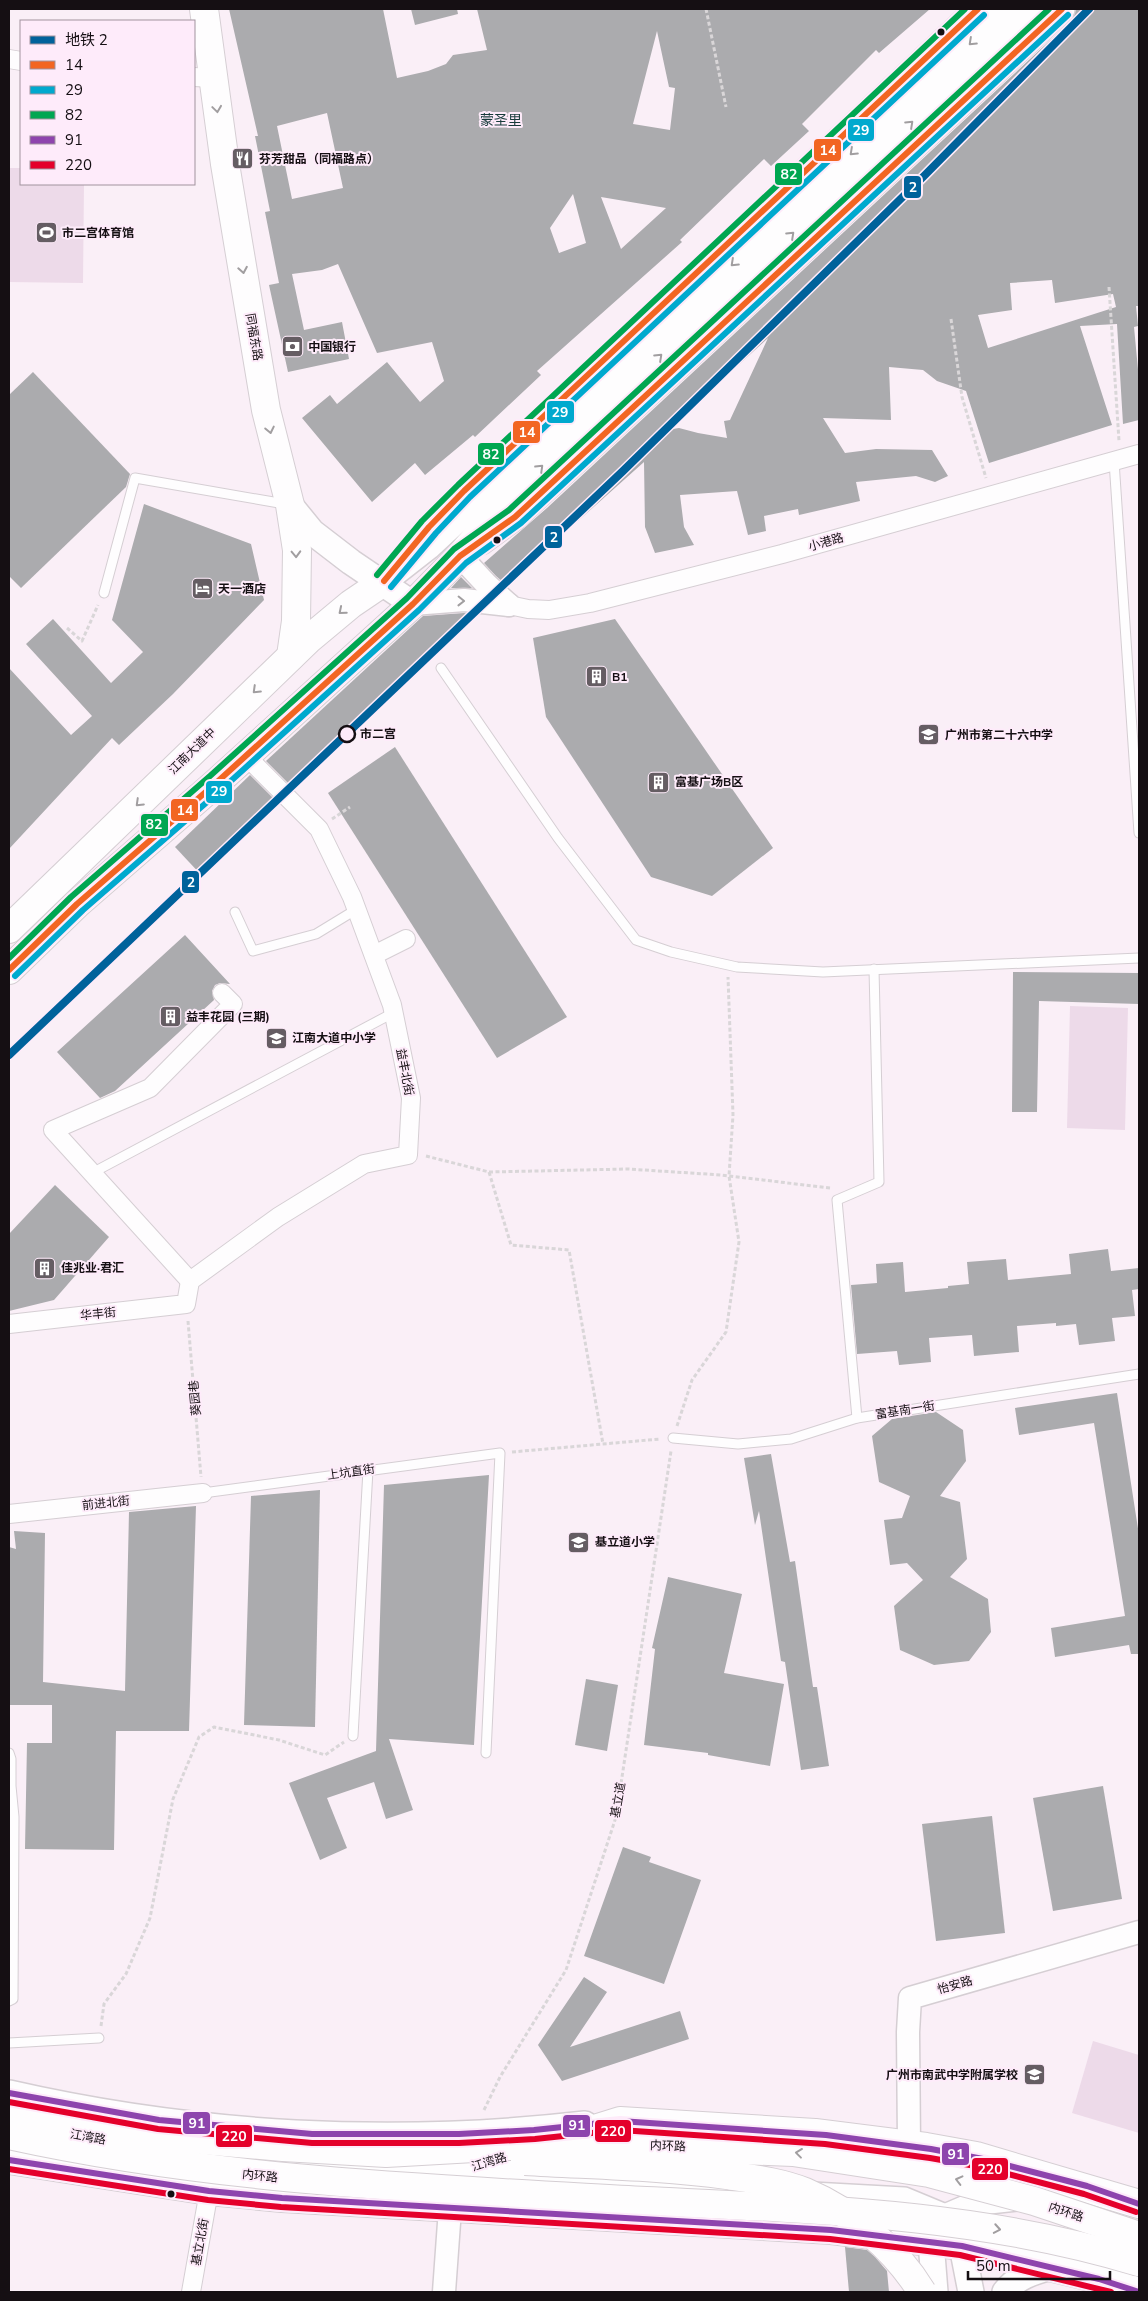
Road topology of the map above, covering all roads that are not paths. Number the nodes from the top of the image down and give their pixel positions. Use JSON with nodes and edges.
{"nodes":[{"id":1,"x":204,"y":9,"type":"edge"},
{"id":2,"x":978,"y":9,"type":"edge"},
{"id":3,"x":1008,"y":9,"type":"edge"},
{"id":4,"x":1035,"y":9,"type":"edge"},
{"id":5,"x":1062,"y":9,"type":"edge"},
{"id":6,"x":204,"y":78,"type":"edge"},
{"id":7,"x":1139,"y":454,"type":"edge"},
{"id":8,"x":1117,"y":460,"type":"junction"},
{"id":9,"x":290,"y":505,"type":"junction"},
{"id":10,"x":460,"y":556,"type":"junction"},
{"id":11,"x":382,"y":583,"type":"junction"},
{"id":12,"x":104,"y":593,"type":"road end"},
{"id":13,"x":414,"y":604,"type":"junction"},
{"id":14,"x":509,"y":605,"type":"junction"},
{"id":15,"x":291,"y":656,"type":"junction"},
{"id":16,"x":441,"y":668,"type":"dead end"},
{"id":17,"x":246,"y":756,"type":"junction"},
{"id":18,"x":1139,"y":833,"type":"edge"},
{"id":19,"x":357,"y":910,"type":"junction"},
{"id":20,"x":235,"y":912,"type":"dead end"},
{"id":21,"x":9,"y":929,"type":"edge"},
{"id":22,"x":406,"y":939,"type":"dead end"},
{"id":23,"x":374,"y":955,"type":"junction"},
{"id":24,"x":1139,"y":958,"type":"edge"},
{"id":25,"x":874,"y":969,"type":"junction"},
{"id":26,"x":9,"y":970,"type":"edge"},
{"id":27,"x":222,"y":993,"type":"dead end"},
{"id":28,"x":393,"y":1013,"type":"junction"},
{"id":29,"x":92,"y":1173,"type":"junction"},
{"id":30,"x":190,"y":1281,"type":"junction"},
{"id":31,"x":9,"y":1324,"type":"edge"},
{"id":32,"x":1139,"y":1374,"type":"edge"},
{"id":33,"x":857,"y":1418,"type":"junction"},
{"id":34,"x":673,"y":1438,"type":"road end"},
{"id":35,"x":368,"y":1470,"type":"junction"},
{"id":36,"x":203,"y":1493,"type":"joint"},
{"id":37,"x":9,"y":1514,"type":"edge"},
{"id":38,"x":352,"y":1736,"type":"road end"},
{"id":39,"x":9,"y":1752,"type":"edge"},
{"id":40,"x":486,"y":1753,"type":"dead end"},
{"id":41,"x":1139,"y":1932,"type":"edge"},
{"id":42,"x":11,"y":2000,"type":"edge"},
{"id":43,"x":99,"y":2038,"type":"road end"},
{"id":44,"x":9,"y":2043,"type":"edge"},
{"id":45,"x":9,"y":2093,"type":"edge"},
{"id":46,"x":9,"y":2108,"type":"edge"},
{"id":47,"x":620,"y":2121,"type":"junction"},
{"id":48,"x":15,"y":2130,"type":"edge"},
{"id":49,"x":909,"y":2144,"type":"junction"},
{"id":50,"x":386,"y":2153,"type":"junction"},
{"id":51,"x":9,"y":2160,"type":"edge"},
{"id":52,"x":450,"y":2174,"type":"junction"},
{"id":53,"x":210,"y":2191,"type":"junction"},
{"id":54,"x":1129,"y":2200,"type":"edge"},
{"id":55,"x":450,"y":2209,"type":"junction"},
{"id":56,"x":945,"y":2217,"type":"junction"},
{"id":57,"x":831,"y":2230,"type":"junction"},
{"id":58,"x":1139,"y":2236,"type":"edge"},
{"id":59,"x":931,"y":2242,"type":"junction"},
{"id":60,"x":962,"y":2246,"type":"junction"},
{"id":61,"x":1139,"y":2262,"type":"edge"},
{"id":62,"x":1051,"y":2267,"type":"junction"},
{"id":63,"x":1097,"y":2286,"type":"edge"},
{"id":64,"x":191,"y":2292,"type":"edge"},
{"id":65,"x":444,"y":2292,"type":"edge"},
{"id":66,"x":911,"y":2292,"type":"edge"},
{"id":67,"x":922,"y":2292,"type":"edge"},
{"id":68,"x":935,"y":2292,"type":"edge"},
{"id":69,"x":971,"y":2292,"type":"edge"},
{"id":70,"x":1005,"y":2292,"type":"edge"},
{"id":71,"x":1139,"y":2292,"type":"edge"}],
"edges":[{"from":1,"to":6,"type":"main road","name":"同福东路"},
{"from":2,"to":11,"type":"main road"},
{"from":3,"to":11,"type":"main road","one_way":true},
{"from":10,"to":4,"type":"main road","one_way":true},
{"from":5,"to":10,"type":"main road"},
{"from":6,"to":9,"type":"main road","name":"同福东路","one_way":true},
{"from":7,"to":8,"type":"street","name":"小港路"},
{"from":8,"to":14,"type":"street","name":"小港路"},
{"from":8,"to":18,"type":"lane"},
{"from":9,"to":11,"type":"main road","name":"同福东路"},
{"from":9,"to":12,"type":"lane"},
{"from":9,"to":15,"type":"main road","one_way":true},
{"from":10,"to":13,"type":"main road"},
{"from":10,"to":14,"type":"street"},
{"from":11,"to":13,"type":"main road","name":"同福东路"},
{"from":11,"to":15,"type":"main road","name":"江南大道中","one_way":true},
{"from":13,"to":14,"type":"street","one_way":true},
{"from":13,"to":17,"type":"main road"},
{"from":15,"to":21,"type":"main road","name":"江南大道中","one_way":true},
{"from":16,"to":25,"type":"lane"},
{"from":17,"to":19,"type":"street","name":"益丰北街"},
{"from":17,"to":26,"type":"main road"},
{"from":19,"to":20,"type":"lane"},
{"from":19,"to":23,"type":"street","name":"益丰北街"},
{"from":22,"to":23,"type":"street"},
{"from":23,"to":28,"type":"street","name":"益丰北街"},
{"from":24,"to":25,"type":"lane"},
{"from":25,"to":33,"type":"lane"},
{"from":27,"to":29,"type":"street"},
{"from":28,"to":29,"type":"lane"},
{"from":28,"to":30,"type":"street","name":"益丰北街"},
{"from":29,"to":30,"type":"street"},
{"from":30,"to":31,"type":"street","name":"华丰街"},
{"from":32,"to":33,"type":"lane","name":"富基南一街"},
{"from":33,"to":34,"type":"lane","name":"富基南一街"},
{"from":35,"to":36,"type":"lane","name":"上坑直街"},
{"from":35,"to":38,"type":"lane"},
{"from":35,"to":40,"type":"lane","name":"上坑直街"},
{"from":36,"to":37,"type":"street","name":"前进北街"},
{"from":39,"to":42,"type":"lane"},
{"from":41,"to":49,"type":"street","name":"怡安路"},
{"from":43,"to":44,"type":"lane"},
{"from":45,"to":47,"type":"main road"},
{"from":46,"to":50,"type":"main road","name":"内环路","bridge":true},
{"from":47,"to":49,"type":"main road","name":"江湾路"},
{"from":47,"to":52,"type":"main road","name":"江湾路"},
{"from":48,"to":52,"type":"main road","name":"江湾路"},
{"from":48,"to":61,"type":"main road","name":"内环路","one_way":true,"bridge":true},
{"from":49,"to":54,"type":"main road","name":"江湾路"},
{"from":58,"to":50,"type":"main road","name":"内环路","one_way":true,"bridge":true},
{"from":50,"to":67,"type":"main road","bridge":true},
{"from":51,"to":53,"type":"main road"},
{"from":52,"to":56,"type":"main road"},
{"from":53,"to":55,"type":"main road"},
{"from":53,"to":64,"type":"street","name":"基立北街"},
{"from":54,"to":56,"type":"main road"},
{"from":54,"to":63,"type":"main road"},
{"from":55,"to":57,"type":"main road"},
{"from":55,"to":65,"type":"street"},
{"from":56,"to":59,"type":"main road"},
{"from":56,"to":60,"type":"main road"},
{"from":57,"to":59,"type":"main road"},
{"from":57,"to":66,"type":"main road"},
{"from":59,"to":60,"type":"main road"},
{"from":59,"to":68,"type":"main road"},
{"from":60,"to":62,"type":"main road"},
{"from":60,"to":69,"type":"main road"},
{"from":62,"to":63,"type":"main road"},
{"from":62,"to":70,"type":"main road"},
{"from":63,"to":71,"type":"main road"}]}
